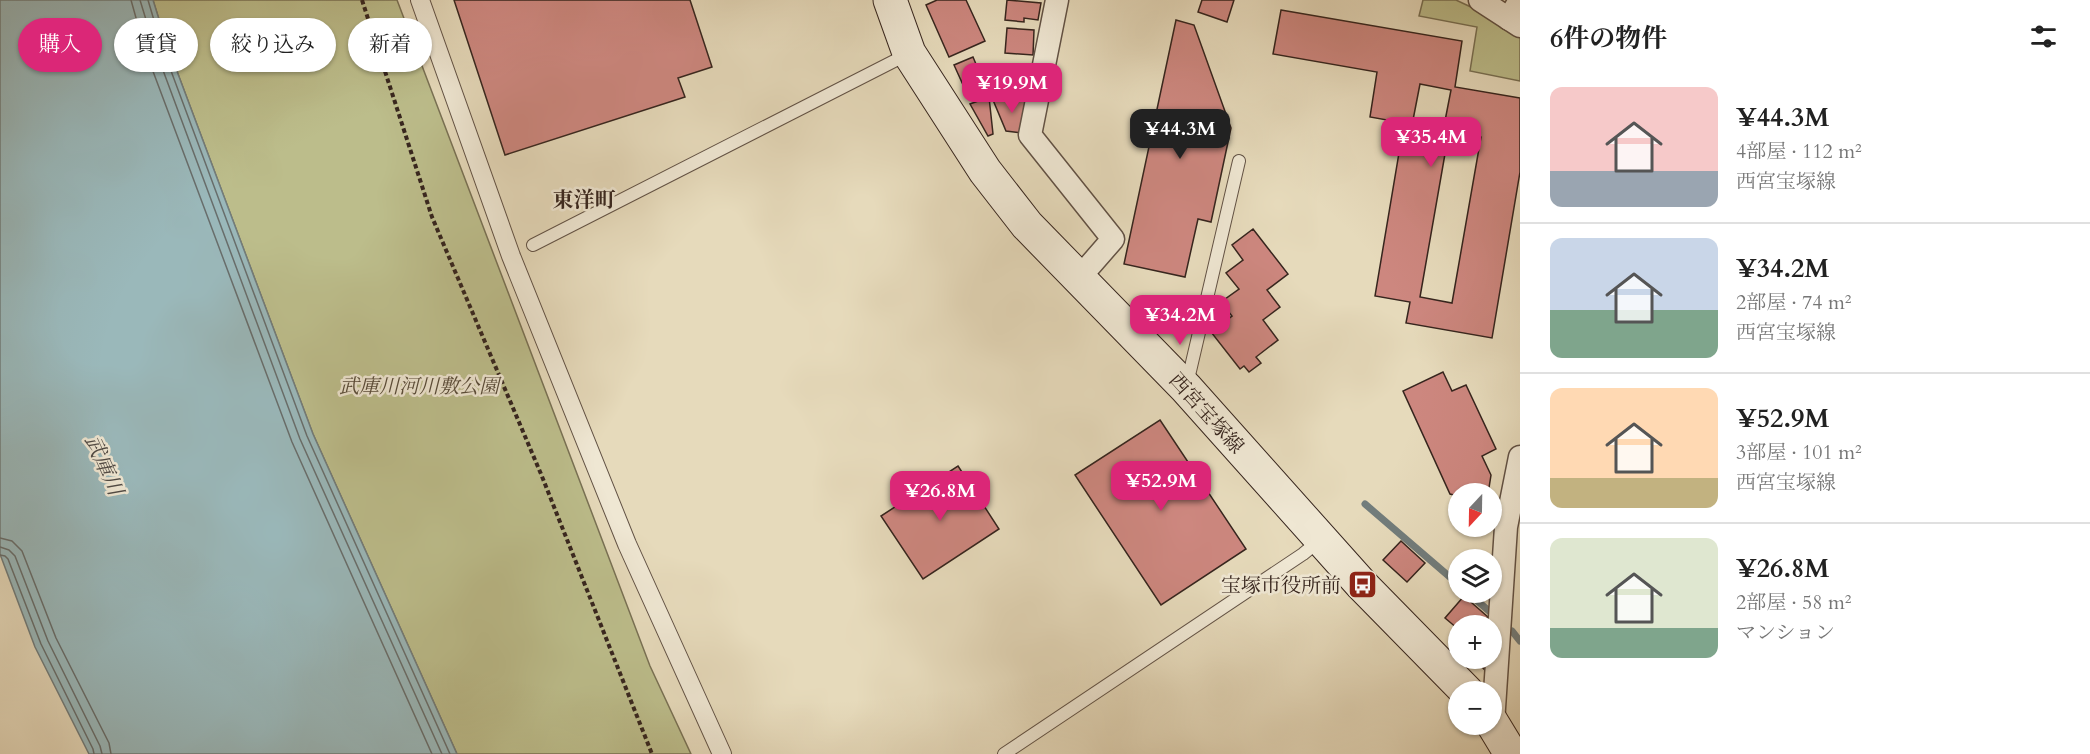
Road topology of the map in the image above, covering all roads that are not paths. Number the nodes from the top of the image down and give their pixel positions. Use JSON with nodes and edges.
{"nodes":[{"id":1,"x":420,"y":0,"type":"edge"},
{"id":2,"x":890,"y":0,"type":"edge"},
{"id":3,"x":1057,"y":0,"type":"edge"},
{"id":4,"x":1480,"y":0,"type":"edge"},
{"id":5,"x":1516,"y":15,"type":"edge"},
{"id":6,"x":909,"y":53,"type":"junction"},
{"id":7,"x":1239,"y":161,"type":"dead end"},
{"id":8,"x":532,"y":245,"type":"dead end"},
{"id":9,"x":1079,"y":278,"type":"junction"},
{"id":10,"x":1186,"y":388,"type":"junction"},
{"id":11,"x":1520,"y":457,"type":"edge"},
{"id":12,"x":1320,"y":540,"type":"junction"},
{"id":13,"x":1456,"y":681,"type":"edge"},
{"id":14,"x":1495,"y":681,"type":"edge"},
{"id":15,"x":1500,"y":735,"type":"edge"},
{"id":16,"x":722,"y":754,"type":"edge"},
{"id":17,"x":1004,"y":754,"type":"edge"},
{"id":18,"x":1511,"y":754,"type":"edge"}],
"edges":[{"from":1,"to":16,"type":"street"},
{"from":2,"to":6,"type":"main road","name":"西宮宝塚線"},
{"from":3,"to":9,"type":"street"},
{"from":4,"to":5,"type":"street"},
{"from":6,"to":8,"type":"lane"},
{"from":6,"to":9,"type":"main road","name":"西宮宝塚線"},
{"from":7,"to":10,"type":"lane"},
{"from":9,"to":10,"type":"main road","name":"西宮宝塚線"},
{"from":10,"to":12,"type":"main road","name":"西宮宝塚線"},
{"from":11,"to":14,"type":"street"},
{"from":12,"to":13,"type":"main road","name":"西宮宝塚線"},
{"from":12,"to":17,"type":"lane"},
{"from":15,"to":18,"type":"main road"}]}
